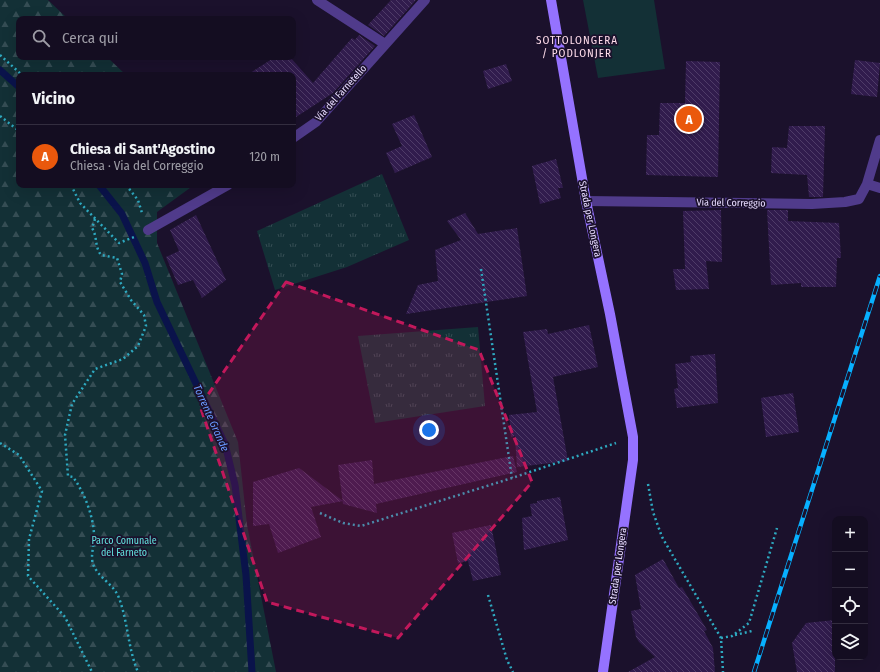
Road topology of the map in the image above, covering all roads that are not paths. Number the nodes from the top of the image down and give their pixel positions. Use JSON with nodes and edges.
{"nodes":[{"id":1,"x":317,"y":0,"type":"edge"},
{"id":2,"x":426,"y":0,"type":"edge"},
{"id":3,"x":551,"y":0,"type":"edge"},
{"id":4,"x":385,"y":44,"type":"junction"},
{"id":5,"x":296,"y":136,"type":"edge"},
{"id":6,"x":880,"y":140,"type":"edge"},
{"id":7,"x":867,"y":184,"type":"junction"},
{"id":8,"x":223,"y":188,"type":"edge"},
{"id":9,"x":880,"y":188,"type":"edge"},
{"id":10,"x":586,"y":201,"type":"junction"},
{"id":11,"x":148,"y":230,"type":"road end"},
{"id":12,"x":604,"y":672,"type":"edge"}],
"edges":[{"from":1,"to":4,"type":"street"},
{"from":2,"to":4,"type":"street","name":"Via del Farnetello"},
{"from":3,"to":10,"type":"street","name":"Strada per Longera"},
{"from":4,"to":5,"type":"street","name":"Via del Farnetello"},
{"from":6,"to":7,"type":"street","name":"Via del Correggio"},
{"from":7,"to":9,"type":"street"},
{"from":7,"to":10,"type":"street","name":"Via del Correggio"},
{"from":8,"to":11,"type":"street"},
{"from":10,"to":12,"type":"street","name":"Strada per Longera"}]}
